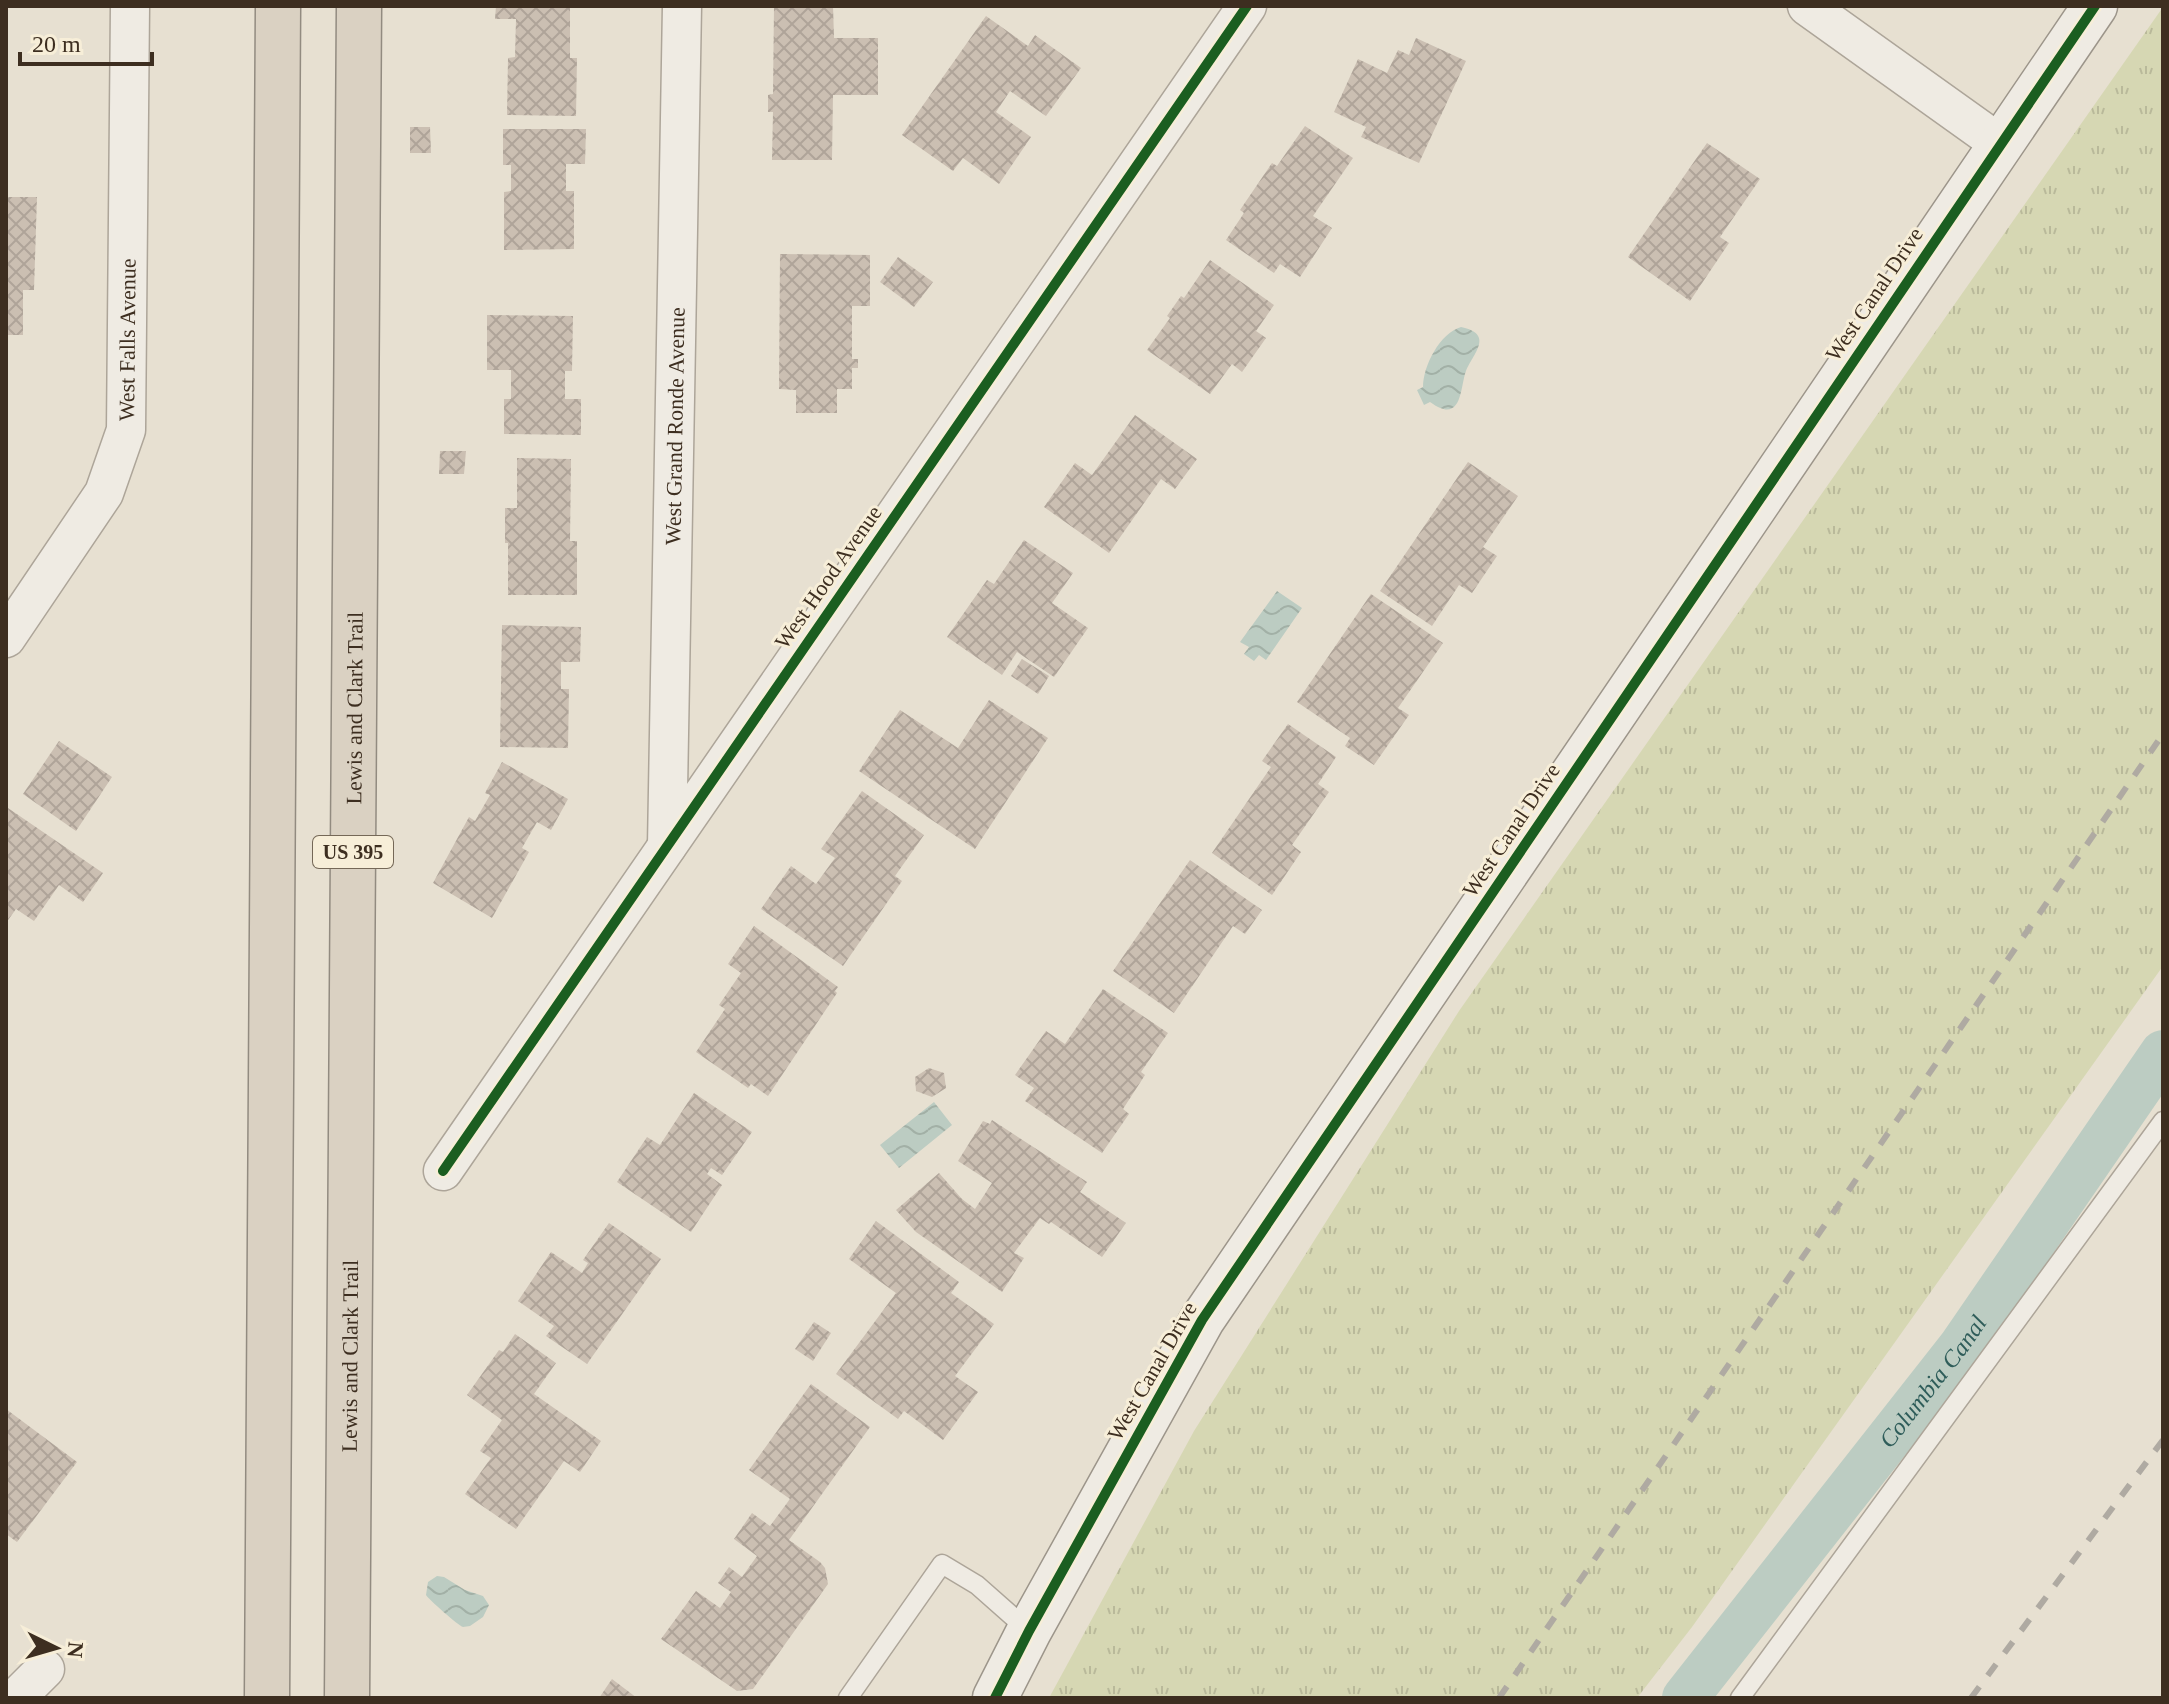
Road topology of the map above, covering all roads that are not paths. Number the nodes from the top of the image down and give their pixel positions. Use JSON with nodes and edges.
{"nodes":[{"id":1,"x":130,"y":6,"type":"edge"},
{"id":2,"x":278,"y":6,"type":"edge"},
{"id":3,"x":359,"y":6,"type":"edge"},
{"id":4,"x":682,"y":6,"type":"edge"},
{"id":5,"x":1247,"y":6,"type":"edge"},
{"id":6,"x":1807,"y":6,"type":"edge"},
{"id":7,"x":2095,"y":6,"type":"edge"},
{"id":8,"x":2000,"y":144,"type":"junction"},
{"id":9,"x":6,"y":638,"type":"edge"},
{"id":10,"x":667,"y":846,"type":"junction"},
{"id":11,"x":2163,"y":1121,"type":"edge"},
{"id":12,"x":443,"y":1171,"type":"dead end"},
{"id":13,"x":1029,"y":1631,"type":"junction"},
{"id":14,"x":45,"y":1669,"type":"dead end"},
{"id":15,"x":16,"y":1698,"type":"edge"},
{"id":16,"x":267,"y":1698,"type":"edge"},
{"id":17,"x":347,"y":1698,"type":"edge"},
{"id":18,"x":848,"y":1698,"type":"edge"},
{"id":19,"x":995,"y":1698,"type":"edge"},
{"id":20,"x":1740,"y":1698,"type":"edge"}],
"edges":[{"from":1,"to":9,"type":"street","name":"West Falls Avenue"},
{"from":2,"to":16,"type":"highway"},
{"from":3,"to":17,"type":"highway","name":"Lewis and Clark Trail","number":"US 395"},
{"from":4,"to":10,"type":"street","name":"West Grand Ronde Avenue"},
{"from":5,"to":10,"type":"street","name":"West Hood Avenue"},
{"from":6,"to":8,"type":"street"},
{"from":7,"to":8,"type":"street","name":"West Canal Drive"},
{"from":8,"to":13,"type":"street","name":"West Canal Drive"},
{"from":10,"to":12,"type":"street","name":"West Hood Avenue"},
{"from":11,"to":20,"type":"lane"},
{"from":13,"to":18,"type":"lane"},
{"from":13,"to":19,"type":"street","name":"West Canal Drive"},
{"from":14,"to":15,"type":"street"}]}
